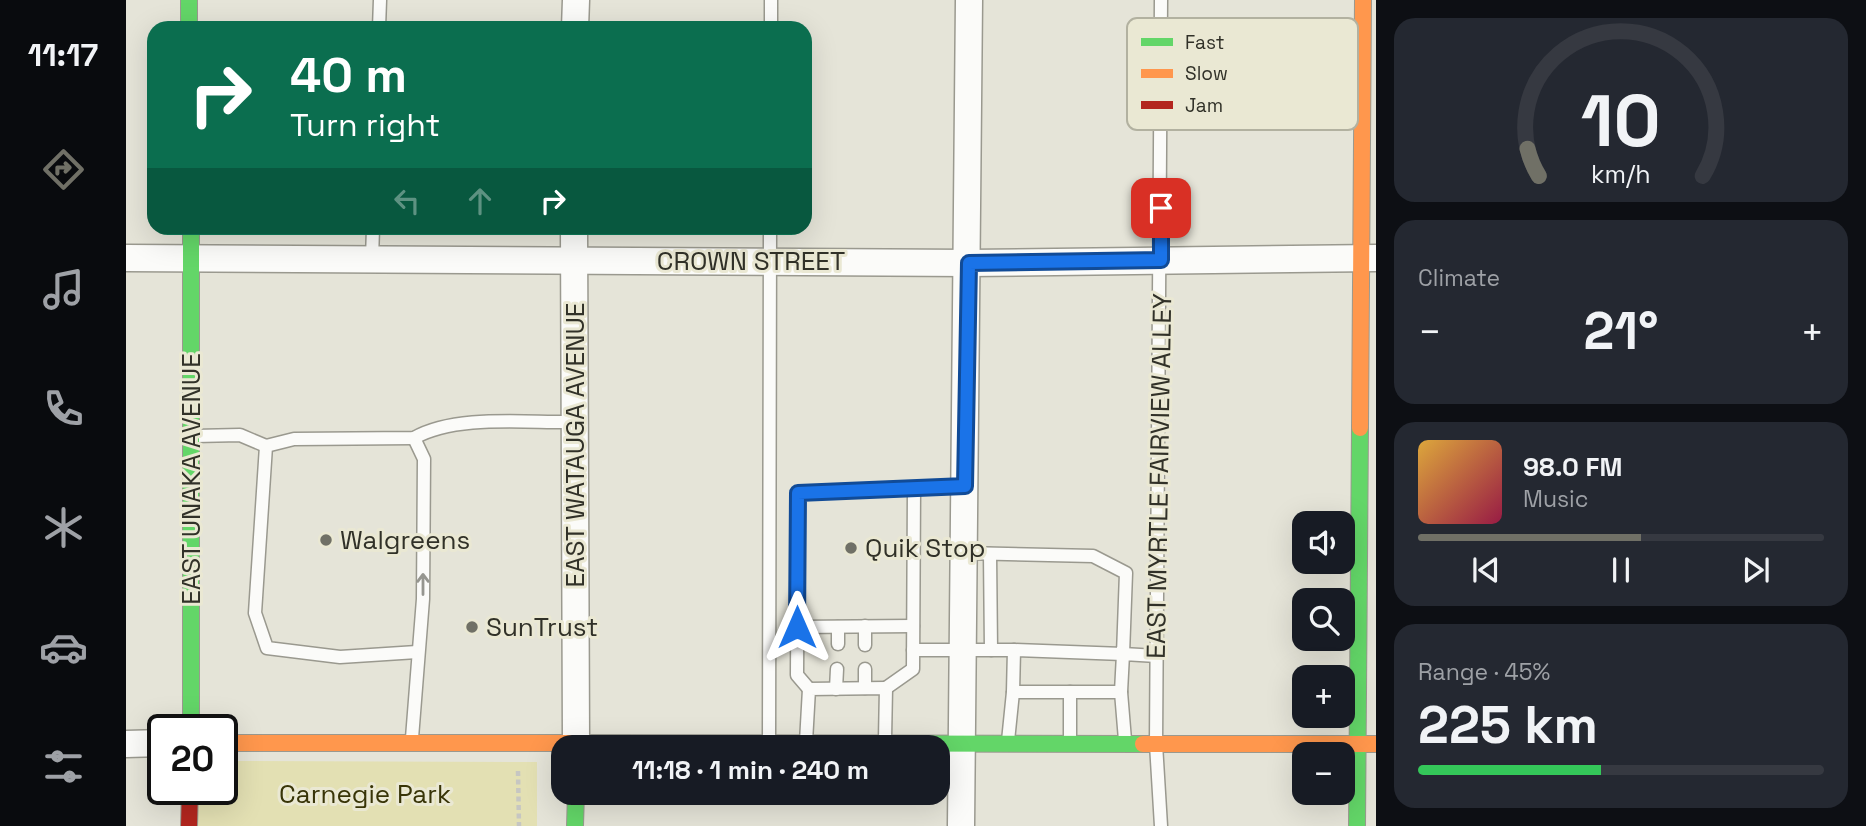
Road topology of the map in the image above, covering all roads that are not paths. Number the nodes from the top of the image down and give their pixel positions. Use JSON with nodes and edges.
{"nodes":[{"id":1,"x":189,"y":0,"type":"edge"},
{"id":2,"x":380,"y":0,"type":"edge"},
{"id":3,"x":576,"y":0,"type":"edge"},
{"id":4,"x":771,"y":0,"type":"edge"},
{"id":5,"x":969,"y":0,"type":"edge"},
{"id":6,"x":1161,"y":0,"type":"edge"},
{"id":7,"x":1363,"y":0,"type":"edge"},
{"id":8,"x":1161,"y":18,"type":"edge"},
{"id":9,"x":189,"y":21,"type":"edge"},
{"id":10,"x":379,"y":21,"type":"edge"},
{"id":11,"x":576,"y":21,"type":"edge"},
{"id":12,"x":771,"y":21,"type":"edge"},
{"id":13,"x":1161,"y":130,"type":"edge"},
{"id":14,"x":191,"y":235,"type":"edge"},
{"id":15,"x":373,"y":235,"type":"edge"},
{"id":16,"x":574,"y":235,"type":"edge"},
{"id":17,"x":770,"y":235,"type":"edge"},
{"id":18,"x":126,"y":258,"type":"edge"},
{"id":19,"x":191,"y":258,"type":"junction"},
{"id":20,"x":1368,"y":258,"type":"edge"},
{"id":21,"x":372,"y":259,"type":"junction"},
{"id":22,"x":574,"y":260,"type":"junction"},
{"id":23,"x":1161,"y":260,"type":"junction"},
{"id":24,"x":770,"y":261,"type":"junction"},
{"id":25,"x":969,"y":263,"type":"junction"},
{"id":26,"x":575,"y":422,"type":"junction"},
{"id":27,"x":191,"y":436,"type":"junction"},
{"id":28,"x":414,"y":438,"type":"junction"},
{"id":29,"x":266,"y":446,"type":"junction"},
{"id":30,"x":965,"y":486,"type":"junction"},
{"id":31,"x":914,"y":488,"type":"junction"},
{"id":32,"x":977,"y":554,"type":"junction"},
{"id":33,"x":1376,"y":579,"type":"edge"},
{"id":34,"x":1358,"y":581,"type":"junction"},
{"id":35,"x":865,"y":626,"type":"junction"},
{"id":36,"x":913,"y":626,"type":"junction"},
{"id":37,"x":797,"y":627,"type":"junction"},
{"id":38,"x":838,"y":627,"type":"junction"},
{"id":39,"x":838,"y":644,"type":"dead end"},
{"id":40,"x":865,"y":645,"type":"dead end"},
{"id":41,"x":913,"y":650,"type":"junction"},
{"id":42,"x":962,"y":650,"type":"junction"},
{"id":43,"x":991,"y":650,"type":"junction"},
{"id":44,"x":1014,"y":650,"type":"junction"},
{"id":45,"x":417,"y":652,"type":"junction"},
{"id":46,"x":1123,"y":654,"type":"junction"},
{"id":47,"x":1157,"y":656,"type":"junction"},
{"id":48,"x":837,"y":669,"type":"dead end"},
{"id":49,"x":865,"y":669,"type":"dead end"},
{"id":50,"x":865,"y":688,"type":"junction"},
{"id":51,"x":886,"y":688,"type":"junction"},
{"id":52,"x":809,"y":689,"type":"junction"},
{"id":53,"x":836,"y":689,"type":"junction"},
{"id":54,"x":1013,"y":692,"type":"junction"},
{"id":55,"x":1070,"y":692,"type":"junction"},
{"id":56,"x":1121,"y":692,"type":"junction"},
{"id":57,"x":191,"y":714,"type":"edge"},
{"id":58,"x":576,"y":735,"type":"edge"},
{"id":59,"x":769,"y":735,"type":"edge"},
{"id":60,"x":806,"y":735,"type":"edge"},
{"id":61,"x":885,"y":735,"type":"edge"},
{"id":62,"x":412,"y":742,"type":"junction"},
{"id":63,"x":147,"y":743,"type":"edge"},
{"id":64,"x":238,"y":743,"type":"edge"},
{"id":65,"x":551,"y":743,"type":"edge"},
{"id":66,"x":126,"y":744,"type":"edge"},
{"id":67,"x":950,"y":744,"type":"edge"},
{"id":68,"x":961,"y":744,"type":"junction"},
{"id":69,"x":1008,"y":744,"type":"junction"},
{"id":70,"x":1070,"y":744,"type":"junction"},
{"id":71,"x":1125,"y":744,"type":"junction"},
{"id":72,"x":1156,"y":744,"type":"junction"},
{"id":73,"x":1357,"y":744,"type":"junction"},
{"id":74,"x":1376,"y":744,"type":"edge"},
{"id":75,"x":190,"y":805,"type":"edge"},
{"id":76,"x":576,"y":805,"type":"edge"},
{"id":77,"x":189,"y":826,"type":"edge"},
{"id":78,"x":575,"y":826,"type":"edge"},
{"id":79,"x":961,"y":826,"type":"edge"},
{"id":80,"x":1161,"y":826,"type":"edge"},
{"id":81,"x":1357,"y":826,"type":"edge"}],
"edges":[{"from":1,"to":9,"type":"street"},
{"from":2,"to":10,"type":"lane"},
{"from":3,"to":11,"type":"street"},
{"from":4,"to":12,"type":"lane"},
{"from":5,"to":25,"type":"street"},
{"from":6,"to":8,"type":"lane","name":"EAST MYRTLE FAIRVIEW ALLEY"},
{"from":7,"to":20,"type":"street"},
{"from":13,"to":23,"type":"lane","name":"EAST MYRTLE FAIRVIEW ALLEY"},
{"from":14,"to":19,"type":"street","name":"EAST UNAKA AVENUE"},
{"from":15,"to":21,"type":"lane"},
{"from":16,"to":22,"type":"street","name":"EAST WATAUGA AVENUE"},
{"from":17,"to":24,"type":"lane"},
{"from":18,"to":19,"type":"street","name":"CROWN STREET"},
{"from":19,"to":21,"type":"street","name":"CROWN STREET"},
{"from":19,"to":27,"type":"street","name":"EAST UNAKA AVENUE"},
{"from":20,"to":23,"type":"street","name":"CROWN STREET"},
{"from":20,"to":34,"type":"street"},
{"from":21,"to":22,"type":"street","name":"CROWN STREET"},
{"from":22,"to":24,"type":"street","name":"CROWN STREET"},
{"from":22,"to":26,"type":"street","name":"EAST WATAUGA AVENUE"},
{"from":23,"to":25,"type":"street","name":"CROWN STREET"},
{"from":23,"to":47,"type":"lane","name":"EAST MYRTLE FAIRVIEW ALLEY"},
{"from":24,"to":25,"type":"street","name":"CROWN STREET"},
{"from":24,"to":59,"type":"lane"},
{"from":25,"to":30,"type":"street"},
{"from":26,"to":28,"type":"lane"},
{"from":26,"to":58,"type":"street","name":"EAST WATAUGA AVENUE"},
{"from":27,"to":29,"type":"lane"},
{"from":27,"to":57,"type":"street","name":"EAST UNAKA AVENUE"},
{"from":28,"to":29,"type":"lane"},
{"from":45,"to":28,"type":"lane","one_way":true},
{"from":29,"to":45,"type":"lane"},
{"from":30,"to":31,"type":"lane"},
{"from":30,"to":32,"type":"street"},
{"from":31,"to":36,"type":"lane"},
{"from":31,"to":37,"type":"lane"},
{"from":32,"to":42,"type":"street"},
{"from":32,"to":43,"type":"lane"},
{"from":32,"to":46,"type":"lane"},
{"from":33,"to":34,"type":"lane"},
{"from":34,"to":73,"type":"street"},
{"from":35,"to":36,"type":"lane"},
{"from":35,"to":38,"type":"lane"},
{"from":35,"to":40,"type":"lane"},
{"from":36,"to":41,"type":"lane"},
{"from":37,"to":38,"type":"lane"},
{"from":37,"to":52,"type":"lane"},
{"from":38,"to":39,"type":"lane"},
{"from":41,"to":42,"type":"lane"},
{"from":41,"to":51,"type":"lane"},
{"from":42,"to":43,"type":"lane"},
{"from":42,"to":68,"type":"street"},
{"from":43,"to":44,"type":"lane"},
{"from":44,"to":46,"type":"lane"},
{"from":44,"to":54,"type":"lane"},
{"from":45,"to":62,"type":"lane"},
{"from":46,"to":47,"type":"lane"},
{"from":46,"to":56,"type":"lane"},
{"from":47,"to":72,"type":"lane","name":"EAST MYRTLE FAIRVIEW ALLEY"},
{"from":48,"to":53,"type":"lane"},
{"from":49,"to":50,"type":"lane"},
{"from":50,"to":51,"type":"lane"},
{"from":50,"to":53,"type":"lane"},
{"from":51,"to":61,"type":"lane"},
{"from":52,"to":53,"type":"lane"},
{"from":52,"to":60,"type":"lane"},
{"from":54,"to":55,"type":"lane"},
{"from":54,"to":69,"type":"lane"},
{"from":55,"to":56,"type":"lane"},
{"from":55,"to":70,"type":"lane"},
{"from":56,"to":71,"type":"lane"},
{"from":62,"to":64,"type":"street"},
{"from":62,"to":65,"type":"street"},
{"from":63,"to":66,"type":"street"},
{"from":67,"to":68,"type":"street"},
{"from":68,"to":69,"type":"street"},
{"from":68,"to":79,"type":"street"},
{"from":69,"to":70,"type":"street"},
{"from":70,"to":71,"type":"street"},
{"from":71,"to":72,"type":"street"},
{"from":72,"to":73,"type":"street"},
{"from":72,"to":80,"type":"lane","name":"EAST MYRTLE FAIRVIEW ALLEY"},
{"from":73,"to":74,"type":"street"},
{"from":73,"to":81,"type":"street"},
{"from":75,"to":77,"type":"street"},
{"from":76,"to":78,"type":"street"}]}
